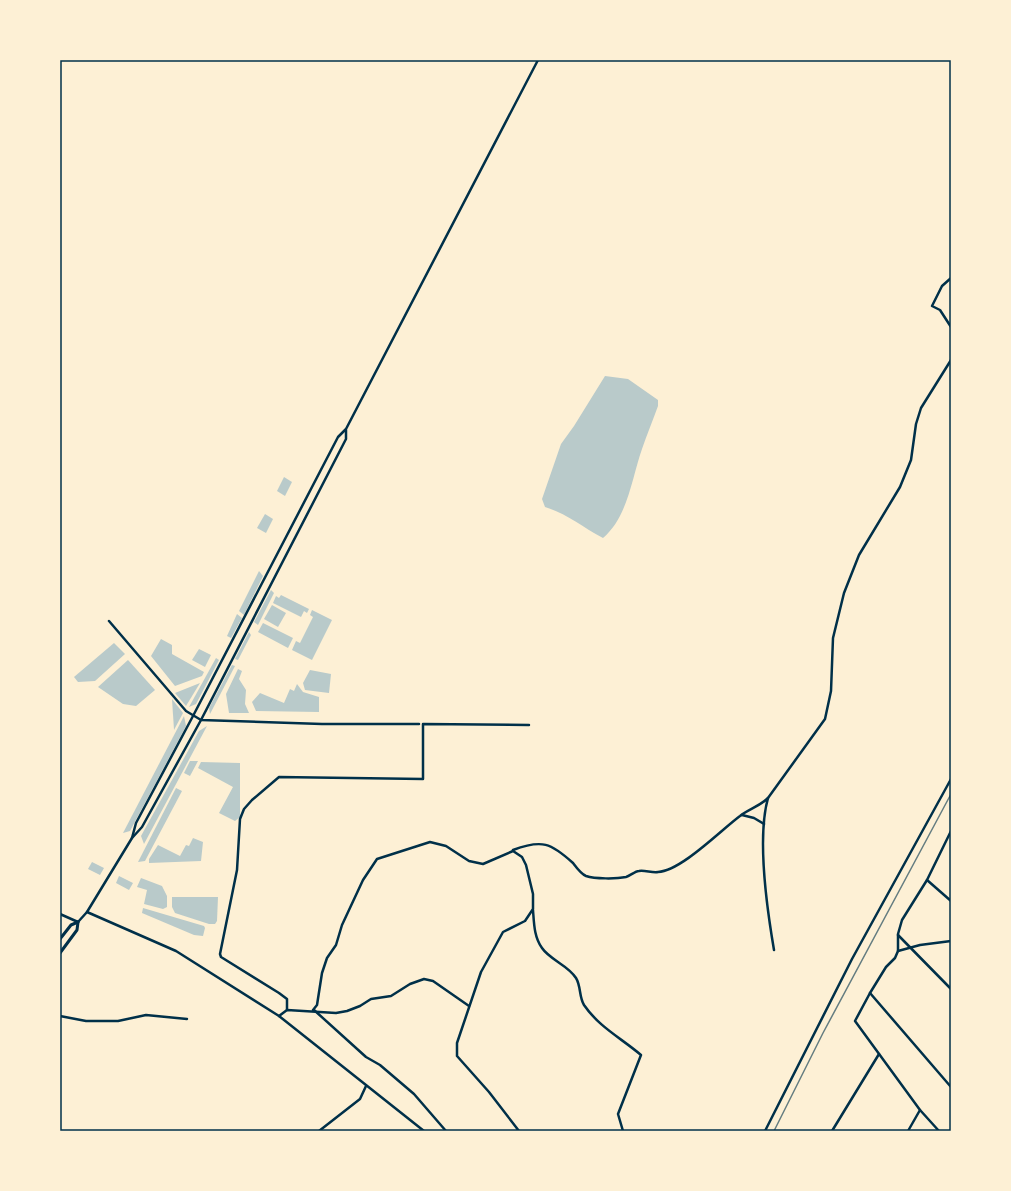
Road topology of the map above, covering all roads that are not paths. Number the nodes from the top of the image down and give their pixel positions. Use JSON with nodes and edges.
{"nodes":[{"id":1,"x":538,"y":60,"type":"edge"},
{"id":2,"x":951,"y":278,"type":"edge"},
{"id":3,"x":951,"y":327,"type":"edge"},
{"id":4,"x":951,"y":360,"type":"edge"},
{"id":5,"x":346,"y":430,"type":"junction"},
{"id":6,"x":297,"y":516,"type":"junction"},
{"id":7,"x":304,"y":520,"type":"junction"},
{"id":8,"x":109,"y":621,"type":"dead end"},
{"id":9,"x":194,"y":716,"type":"junction"},
{"id":10,"x":201,"y":720,"type":"junction"},
{"id":11,"x":421,"y":724,"type":"junction"},
{"id":12,"x":529,"y":725,"type":"dead end"},
{"id":13,"x":951,"y":779,"type":"edge"},
{"id":14,"x":768,"y":798,"type":"junction"},
{"id":15,"x":741,"y":815,"type":"junction"},
{"id":16,"x":764,"y":824,"type":"junction"},
{"id":17,"x":951,"y":831,"type":"edge"},
{"id":18,"x":132,"y":838,"type":"junction"},
{"id":19,"x":513,"y":850,"type":"junction"},
{"id":20,"x":927,"y":880,"type":"junction"},
{"id":21,"x":951,"y":901,"type":"edge"},
{"id":22,"x":533,"y":909,"type":"junction"},
{"id":23,"x":87,"y":912,"type":"junction"},
{"id":24,"x":60,"y":914,"type":"edge"},
{"id":25,"x":78,"y":922,"type":"junction"},
{"id":26,"x":898,"y":934,"type":"junction"},
{"id":27,"x":60,"y":939,"type":"edge"},
{"id":28,"x":951,"y":941,"type":"edge"},
{"id":29,"x":909,"y":947,"type":"junction"},
{"id":30,"x":774,"y":950,"type":"dead end"},
{"id":31,"x":898,"y":951,"type":"junction"},
{"id":32,"x":60,"y":953,"type":"edge"},
{"id":33,"x":951,"y":989,"type":"edge"},
{"id":34,"x":870,"y":993,"type":"junction"},
{"id":35,"x":469,"y":1006,"type":"junction"},
{"id":36,"x":287,"y":1010,"type":"junction"},
{"id":37,"x":313,"y":1010,"type":"junction"},
{"id":38,"x":60,"y":1016,"type":"edge"},
{"id":39,"x":279,"y":1016,"type":"junction"},
{"id":40,"x":187,"y":1019,"type":"dead end"},
{"id":41,"x":879,"y":1054,"type":"junction"},
{"id":42,"x":366,"y":1086,"type":"junction"},
{"id":43,"x":951,"y":1086,"type":"edge"},
{"id":44,"x":920,"y":1110,"type":"junction"},
{"id":45,"x":319,"y":1131,"type":"edge"},
{"id":46,"x":424,"y":1131,"type":"edge"},
{"id":47,"x":446,"y":1131,"type":"edge"},
{"id":48,"x":519,"y":1131,"type":"edge"},
{"id":49,"x":623,"y":1131,"type":"edge"},
{"id":50,"x":765,"y":1131,"type":"edge"},
{"id":51,"x":832,"y":1131,"type":"edge"},
{"id":52,"x":908,"y":1131,"type":"edge"},
{"id":53,"x":939,"y":1131,"type":"edge"}],
"edges":[{"from":1,"to":5,"type":"street"},
{"from":2,"to":3,"type":"street"},
{"from":4,"to":14,"type":"street"},
{"from":5,"to":6,"type":"street"},
{"from":5,"to":7,"type":"street"},
{"from":6,"to":7,"type":"street"},
{"from":6,"to":9,"type":"street"},
{"from":7,"to":10,"type":"street"},
{"from":8,"to":9,"type":"street"},
{"from":9,"to":10,"type":"street"},
{"from":9,"to":18,"type":"street"},
{"from":10,"to":11,"type":"street"},
{"from":10,"to":18,"type":"street"},
{"from":11,"to":12,"type":"street"},
{"from":11,"to":36,"type":"street"},
{"from":13,"to":50,"type":"street"},
{"from":14,"to":15,"type":"street"},
{"from":14,"to":16,"type":"street"},
{"from":15,"to":16,"type":"street"},
{"from":15,"to":19,"type":"street"},
{"from":16,"to":30,"type":"street"},
{"from":17,"to":20,"type":"street"},
{"from":18,"to":23,"type":"street"},
{"from":19,"to":22,"type":"street"},
{"from":19,"to":37,"type":"street"},
{"from":20,"to":21,"type":"street"},
{"from":20,"to":26,"type":"street"},
{"from":22,"to":35,"type":"street"},
{"from":22,"to":49,"type":"street"},
{"from":23,"to":25,"type":"street"},
{"from":23,"to":39,"type":"street"},
{"from":24,"to":25,"type":"street"},
{"from":25,"to":27,"type":"street"},
{"from":25,"to":32,"type":"street"},
{"from":26,"to":29,"type":"street"},
{"from":26,"to":31,"type":"street"},
{"from":28,"to":29,"type":"street"},
{"from":29,"to":31,"type":"street"},
{"from":29,"to":33,"type":"street"},
{"from":31,"to":34,"type":"street"},
{"from":34,"to":41,"type":"street"},
{"from":34,"to":43,"type":"street"},
{"from":35,"to":37,"type":"street"},
{"from":35,"to":48,"type":"street"},
{"from":36,"to":37,"type":"street"},
{"from":36,"to":39,"type":"street"},
{"from":37,"to":47,"type":"street"},
{"from":38,"to":40,"type":"street"},
{"from":39,"to":42,"type":"street"},
{"from":41,"to":44,"type":"street"},
{"from":41,"to":51,"type":"street"},
{"from":42,"to":45,"type":"street"},
{"from":42,"to":46,"type":"street"},
{"from":44,"to":52,"type":"street"},
{"from":44,"to":53,"type":"street"}]}
